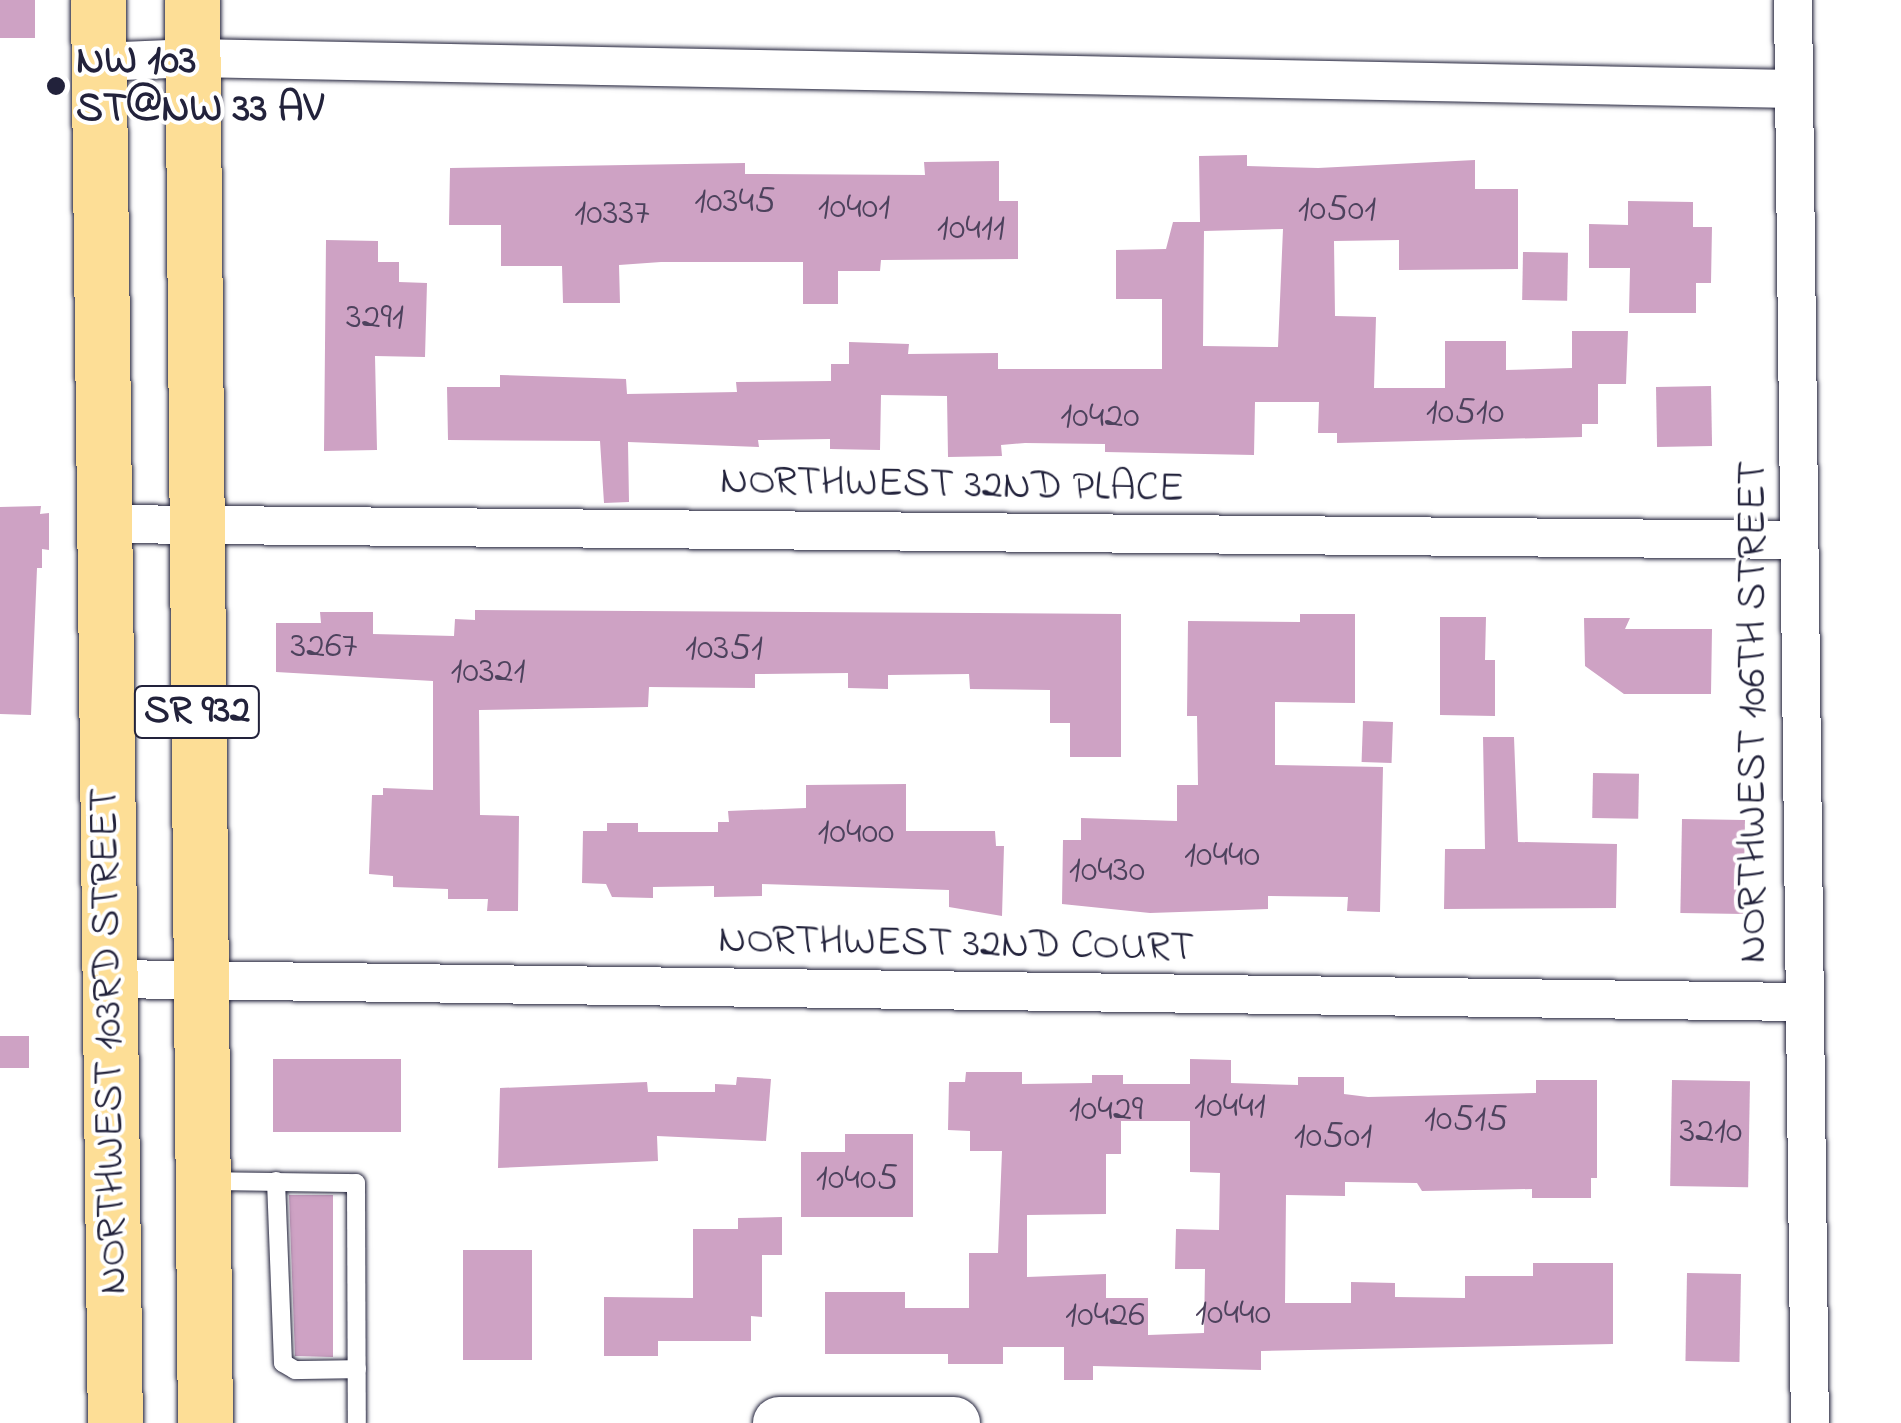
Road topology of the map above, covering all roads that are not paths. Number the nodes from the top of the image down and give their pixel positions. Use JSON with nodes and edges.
{"nodes":[{"id":1,"x":98,"y":0,"type":"edge"},
{"id":2,"x":192,"y":0,"type":"edge"},
{"id":3,"x":1793,"y":0,"type":"edge"},
{"id":4,"x":193,"y":58,"type":"junction"},
{"id":5,"x":99,"y":62,"type":"junction"},
{"id":6,"x":1794,"y":88,"type":"junction"},
{"id":7,"x":104,"y":524,"type":"junction"},
{"id":8,"x":195,"y":524,"type":"junction"},
{"id":9,"x":1799,"y":540,"type":"junction"},
{"id":10,"x":109,"y":979,"type":"junction"},
{"id":11,"x":200,"y":979,"type":"junction"},
{"id":12,"x":1801,"y":1002,"type":"junction"},
{"id":13,"x":202,"y":1181,"type":"junction"},
{"id":14,"x":276,"y":1182,"type":"junction"},
{"id":15,"x":357,"y":1369,"type":"junction"},
{"id":16,"x":115,"y":1423,"type":"edge"},
{"id":17,"x":205,"y":1423,"type":"edge"},
{"id":18,"x":357,"y":1423,"type":"edge"},
{"id":19,"x":779,"y":1423,"type":"edge"},
{"id":20,"x":954,"y":1423,"type":"edge"},
{"id":21,"x":1810,"y":1423,"type":"edge"}],
"edges":[{"from":1,"to":5,"type":"main road","name":"NORTHWEST 103RD STREET","number":"SR 932"},
{"from":2,"to":4,"type":"main road","number":"SR 932"},
{"from":3,"to":6,"type":"street","name":"NORTHWEST 106TH STREET"},
{"from":4,"to":5,"type":"street"},
{"from":4,"to":6,"type":"street"},
{"from":4,"to":8,"type":"main road","number":"SR 932"},
{"from":5,"to":7,"type":"main road","name":"NORTHWEST 103RD STREET","number":"SR 932"},
{"from":6,"to":9,"type":"street","name":"NORTHWEST 106TH STREET"},
{"from":7,"to":8,"type":"street","name":"NORTHWEST 32ND PLACE"},
{"from":7,"to":10,"type":"main road","name":"NORTHWEST 103RD STREET","number":"SR 932"},
{"from":8,"to":9,"type":"street","name":"NORTHWEST 32ND PLACE"},
{"from":8,"to":11,"type":"main road","number":"SR 932"},
{"from":9,"to":12,"type":"street","name":"NORTHWEST 106TH STREET"},
{"from":10,"to":11,"type":"street","name":"NORTHWEST 32ND COURT"},
{"from":10,"to":16,"type":"main road","name":"NORTHWEST 103RD STREET","number":"SR 932"},
{"from":11,"to":12,"type":"street","name":"NORTHWEST 32ND COURT"},
{"from":11,"to":13,"type":"main road","number":"SR 932"},
{"from":12,"to":21,"type":"street","name":"NORTHWEST 106TH STREET"},
{"from":13,"to":14,"type":"lane"},
{"from":13,"to":17,"type":"main road","number":"SR 932"},
{"from":14,"to":15,"type":"lane"},
{"from":14,"to":15,"type":"lane"},
{"from":15,"to":18,"type":"lane"},
{"from":19,"to":20,"type":"main road"}]}
